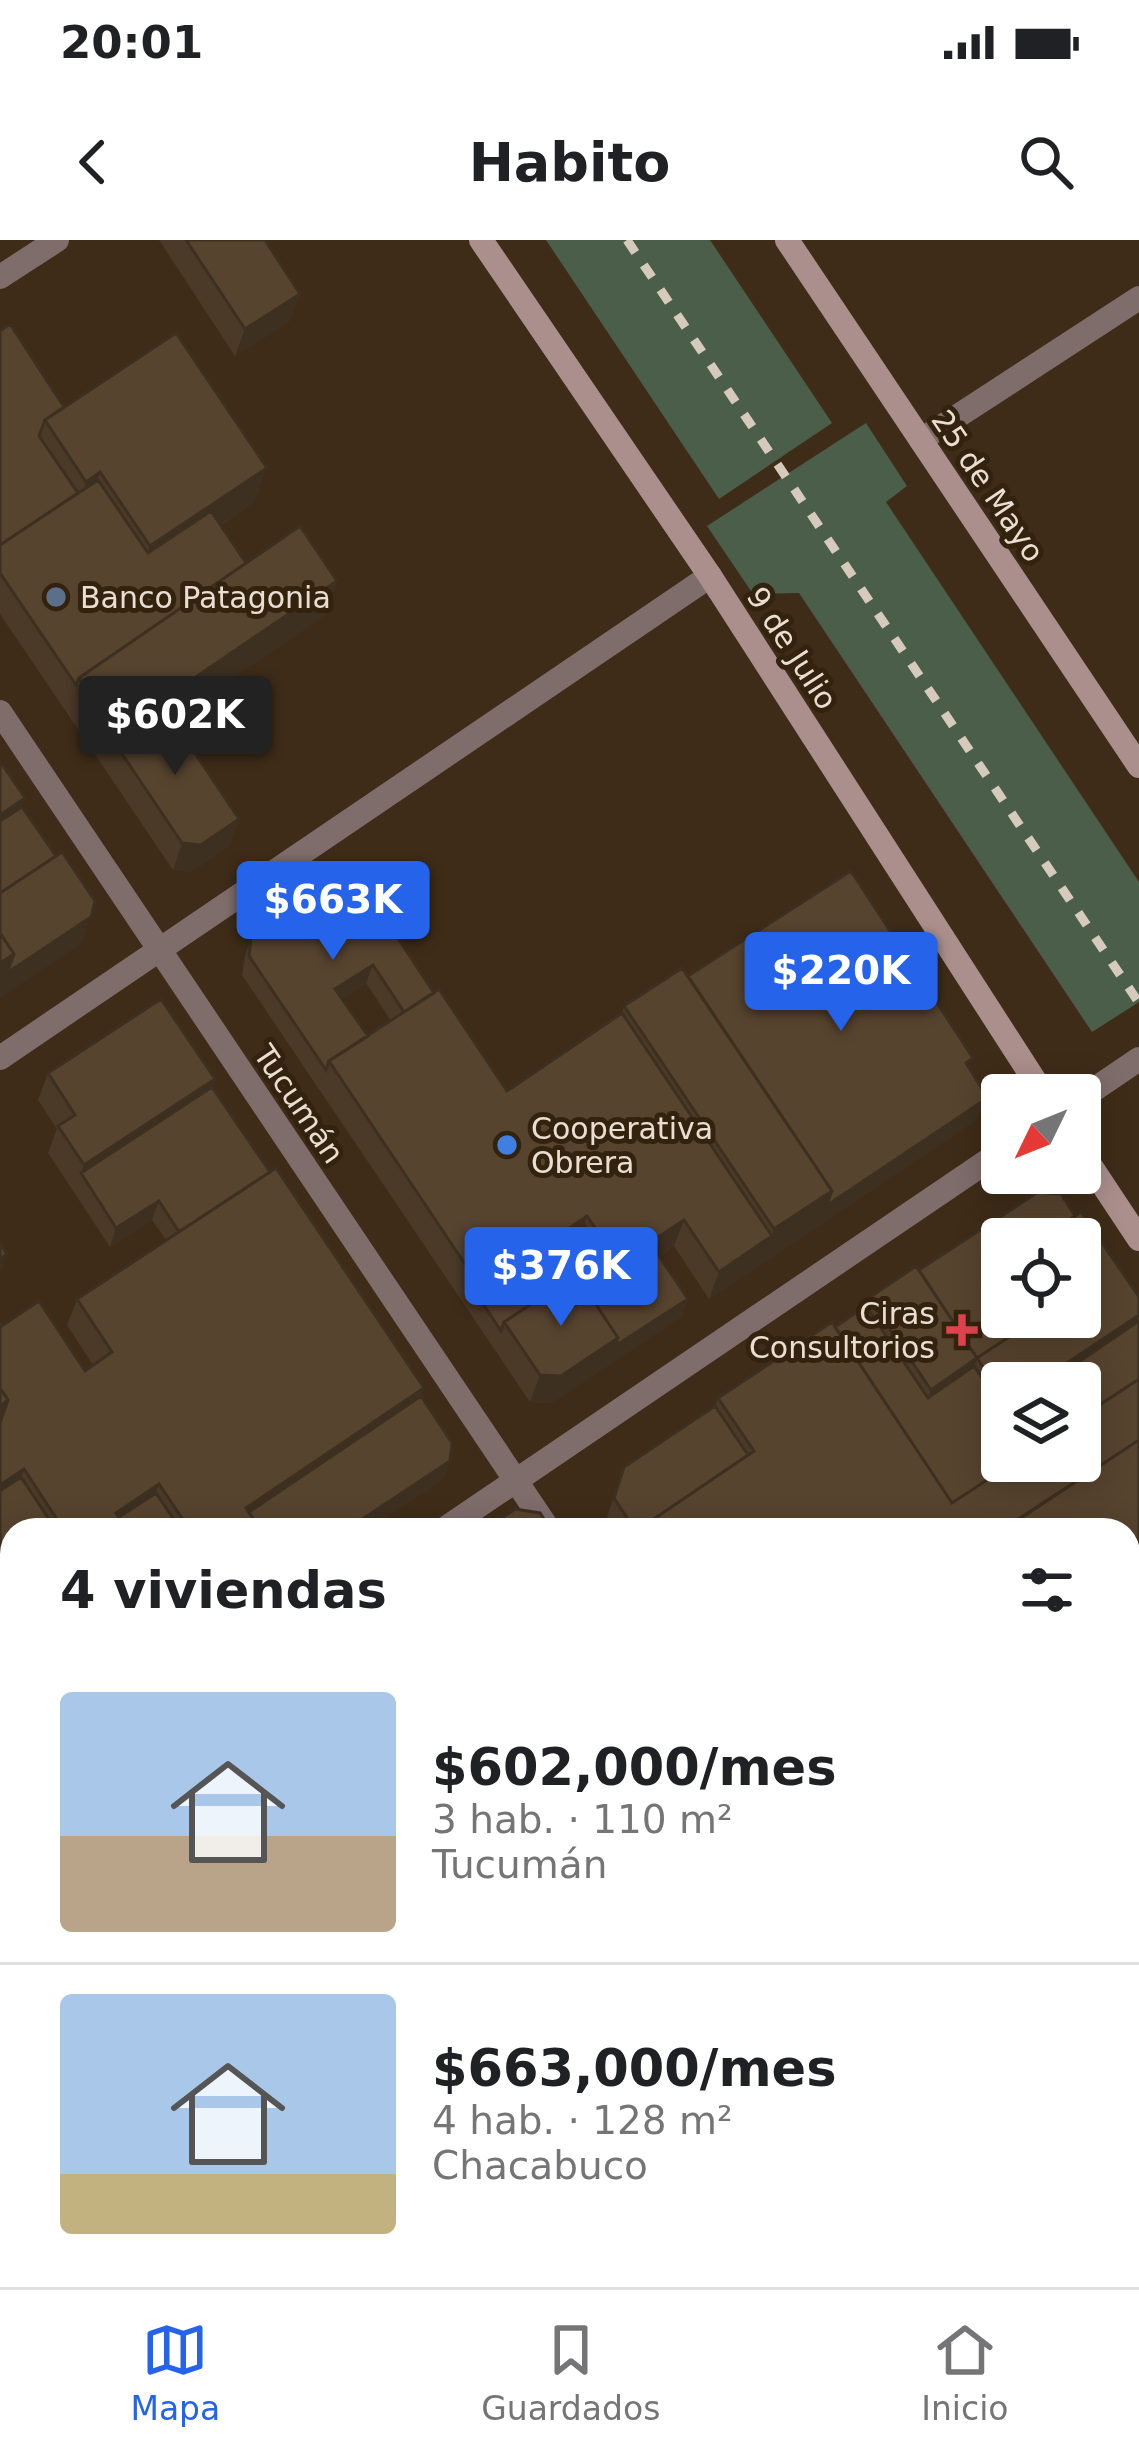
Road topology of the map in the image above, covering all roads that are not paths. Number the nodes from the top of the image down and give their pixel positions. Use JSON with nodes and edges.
{"nodes":[{"id":1,"x":57,"y":240,"type":"edge"},
{"id":2,"x":481,"y":240,"type":"edge"},
{"id":3,"x":787,"y":240,"type":"edge"},
{"id":4,"x":0,"y":277,"type":"edge"},
{"id":5,"x":1139,"y":298,"type":"edge"},
{"id":6,"x":921,"y":440,"type":"junction"},
{"id":7,"x":710,"y":576,"type":"junction"},
{"id":8,"x":0,"y":712,"type":"edge"},
{"id":9,"x":1139,"y":766,"type":"edge"},
{"id":10,"x":160,"y":951,"type":"junction"},
{"id":11,"x":0,"y":1058,"type":"edge"},
{"id":12,"x":1139,"y":1059,"type":"edge"},
{"id":13,"x":1030,"y":1074,"type":"edge"},
{"id":14,"x":1101,"y":1085,"type":"edge"},
{"id":15,"x":981,"y":1165,"type":"edge"},
{"id":16,"x":1101,"y":1182,"type":"edge"},
{"id":17,"x":1139,"y":1239,"type":"edge"},
{"id":18,"x":515,"y":1480,"type":"junction"},
{"id":19,"x":460,"y":1518,"type":"edge"},
{"id":20,"x":541,"y":1518,"type":"edge"}],
"edges":[{"from":1,"to":4,"type":"street"},
{"from":2,"to":7,"type":"main road","name":"9 de Julio"},
{"from":3,"to":6,"type":"main road","name":"25 de Mayo"},
{"from":5,"to":6,"type":"street"},
{"from":6,"to":9,"type":"main road","name":"25 de Mayo"},
{"from":7,"to":10,"type":"street"},
{"from":7,"to":13,"type":"main road","name":"9 de Julio"},
{"from":8,"to":10,"type":"street","name":"Tucumán"},
{"from":10,"to":11,"type":"street"},
{"from":10,"to":18,"type":"street","name":"Tucumán"},
{"from":12,"to":14,"type":"street"},
{"from":15,"to":18,"type":"street"},
{"from":16,"to":17,"type":"main road"},
{"from":18,"to":19,"type":"street"},
{"from":18,"to":20,"type":"street","name":"Tucumán"}]}
